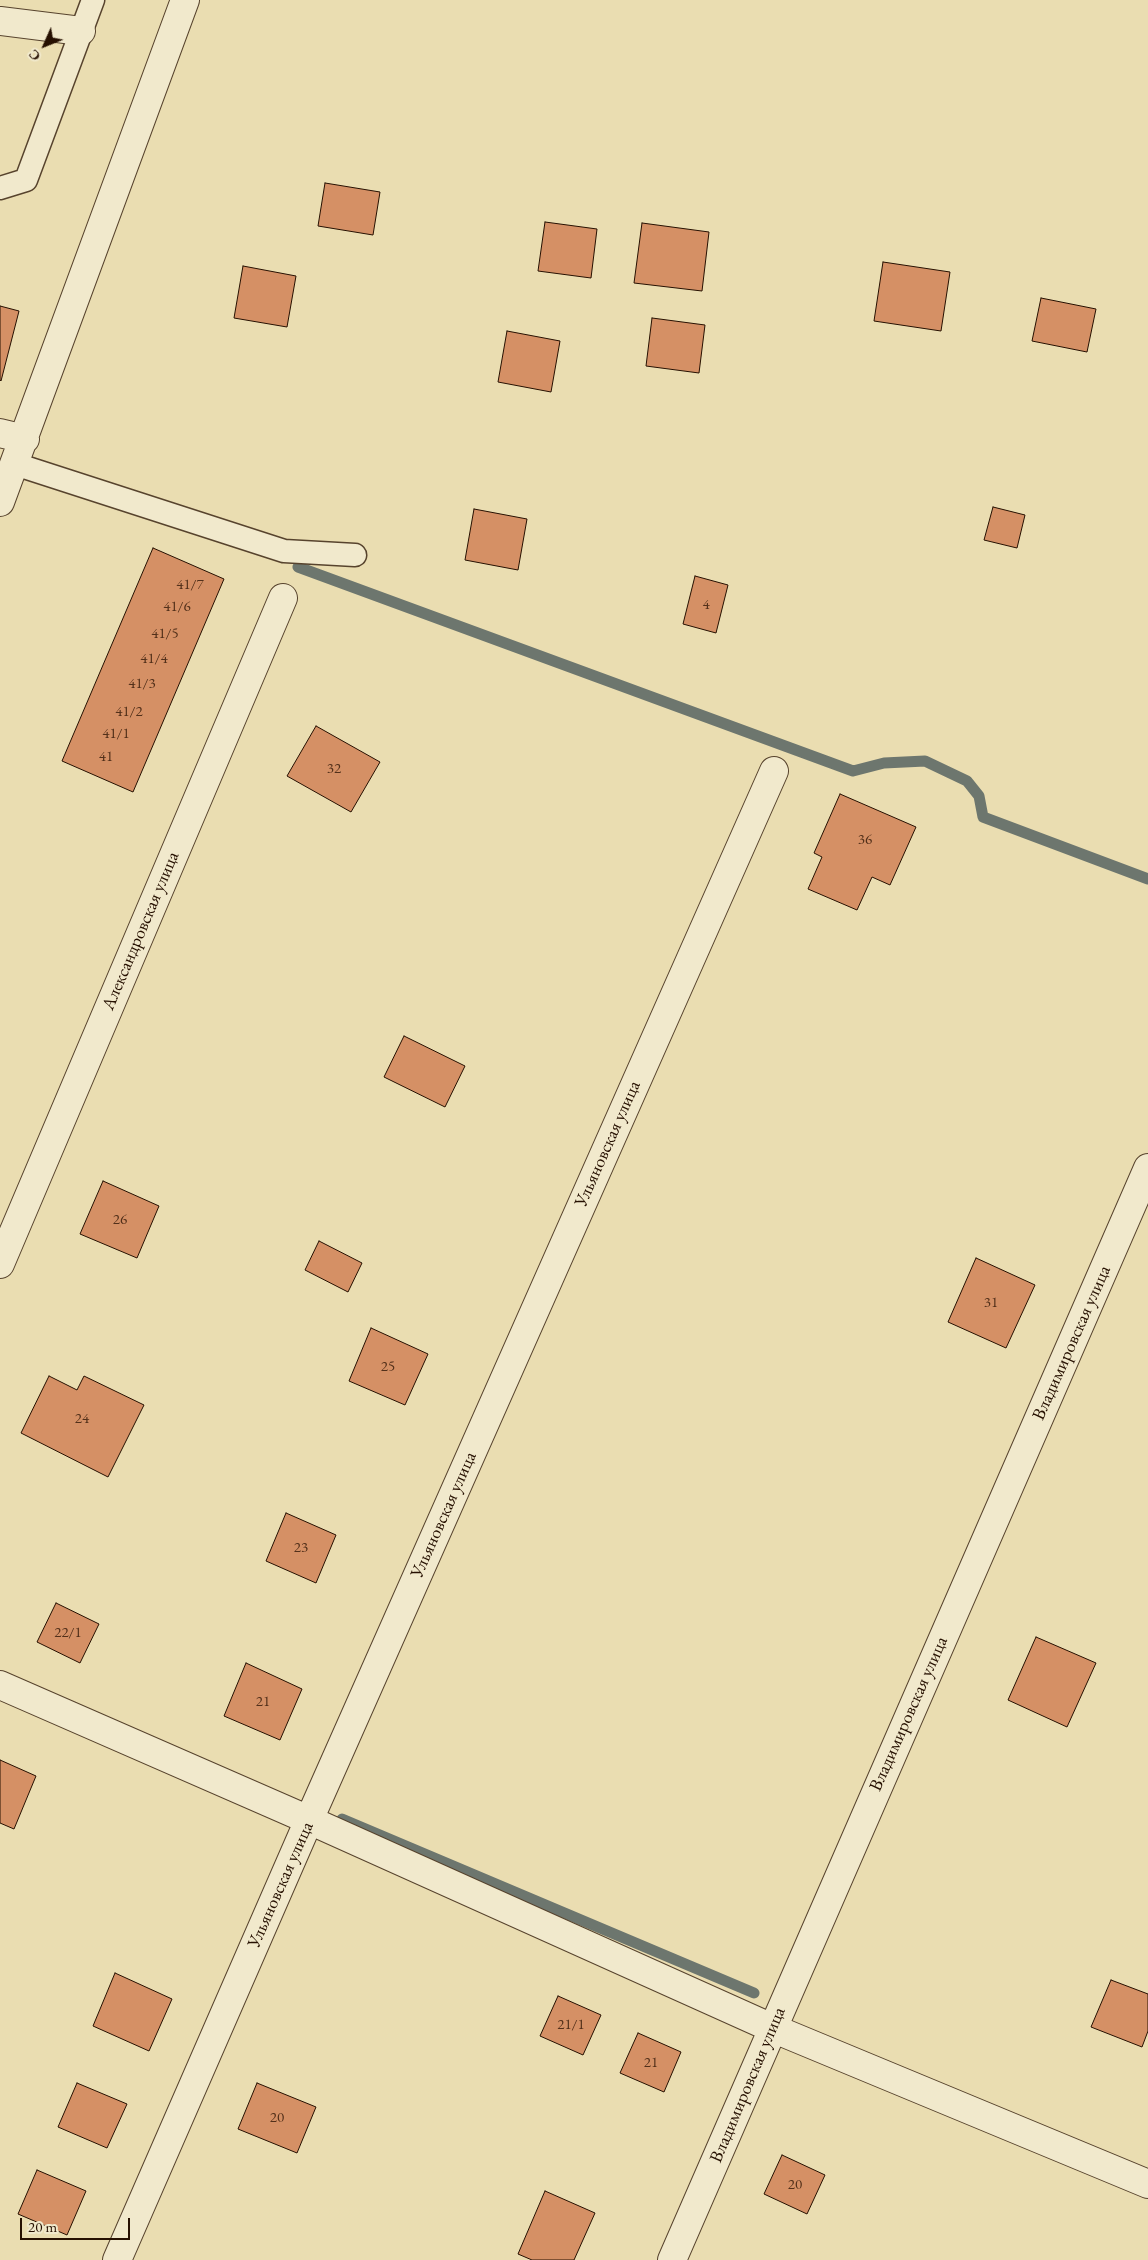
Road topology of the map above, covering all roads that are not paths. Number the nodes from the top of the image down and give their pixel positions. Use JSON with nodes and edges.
{"nodes":[{"id":1,"x":93,"y":0,"type":"edge"},
{"id":2,"x":185,"y":0,"type":"edge"},
{"id":3,"x":0,"y":21,"type":"edge"},
{"id":4,"x":81,"y":31,"type":"junction"},
{"id":5,"x":0,"y":188,"type":"edge"},
{"id":6,"x":12,"y":436,"type":"edge"},
{"id":7,"x":15,"y":464,"type":"junction"},
{"id":8,"x":0,"y":502,"type":"edge"},
{"id":9,"x":355,"y":555,"type":"dead end"},
{"id":10,"x":283,"y":598,"type":"dead end"},
{"id":11,"x":774,"y":770,"type":"dead end"},
{"id":12,"x":1148,"y":1168,"type":"edge"},
{"id":13,"x":0,"y":1264,"type":"edge"},
{"id":14,"x":0,"y":1685,"type":"edge"},
{"id":15,"x":310,"y":1820,"type":"junction"},
{"id":16,"x":772,"y":2028,"type":"junction"},
{"id":17,"x":1148,"y":2184,"type":"edge"},
{"id":18,"x":117,"y":2260,"type":"edge"},
{"id":19,"x":672,"y":2260,"type":"edge"}],
"edges":[{"from":1,"to":4,"type":"lane"},
{"from":2,"to":6,"type":"street"},
{"from":3,"to":4,"type":"street"},
{"from":4,"to":5,"type":"lane"},
{"from":6,"to":7,"type":"street"},
{"from":7,"to":8,"type":"street"},
{"from":7,"to":9,"type":"lane"},
{"from":10,"to":13,"type":"street","name":"Александровская улица"},
{"from":11,"to":15,"type":"street","name":"Ульяновская улица"},
{"from":12,"to":16,"type":"street","name":"Владимировская улица"},
{"from":14,"to":15,"type":"street"},
{"from":15,"to":16,"type":"street"},
{"from":15,"to":18,"type":"street","name":"Ульяновская улица"},
{"from":16,"to":17,"type":"street"},
{"from":16,"to":19,"type":"street","name":"Владимировская улица"}]}
